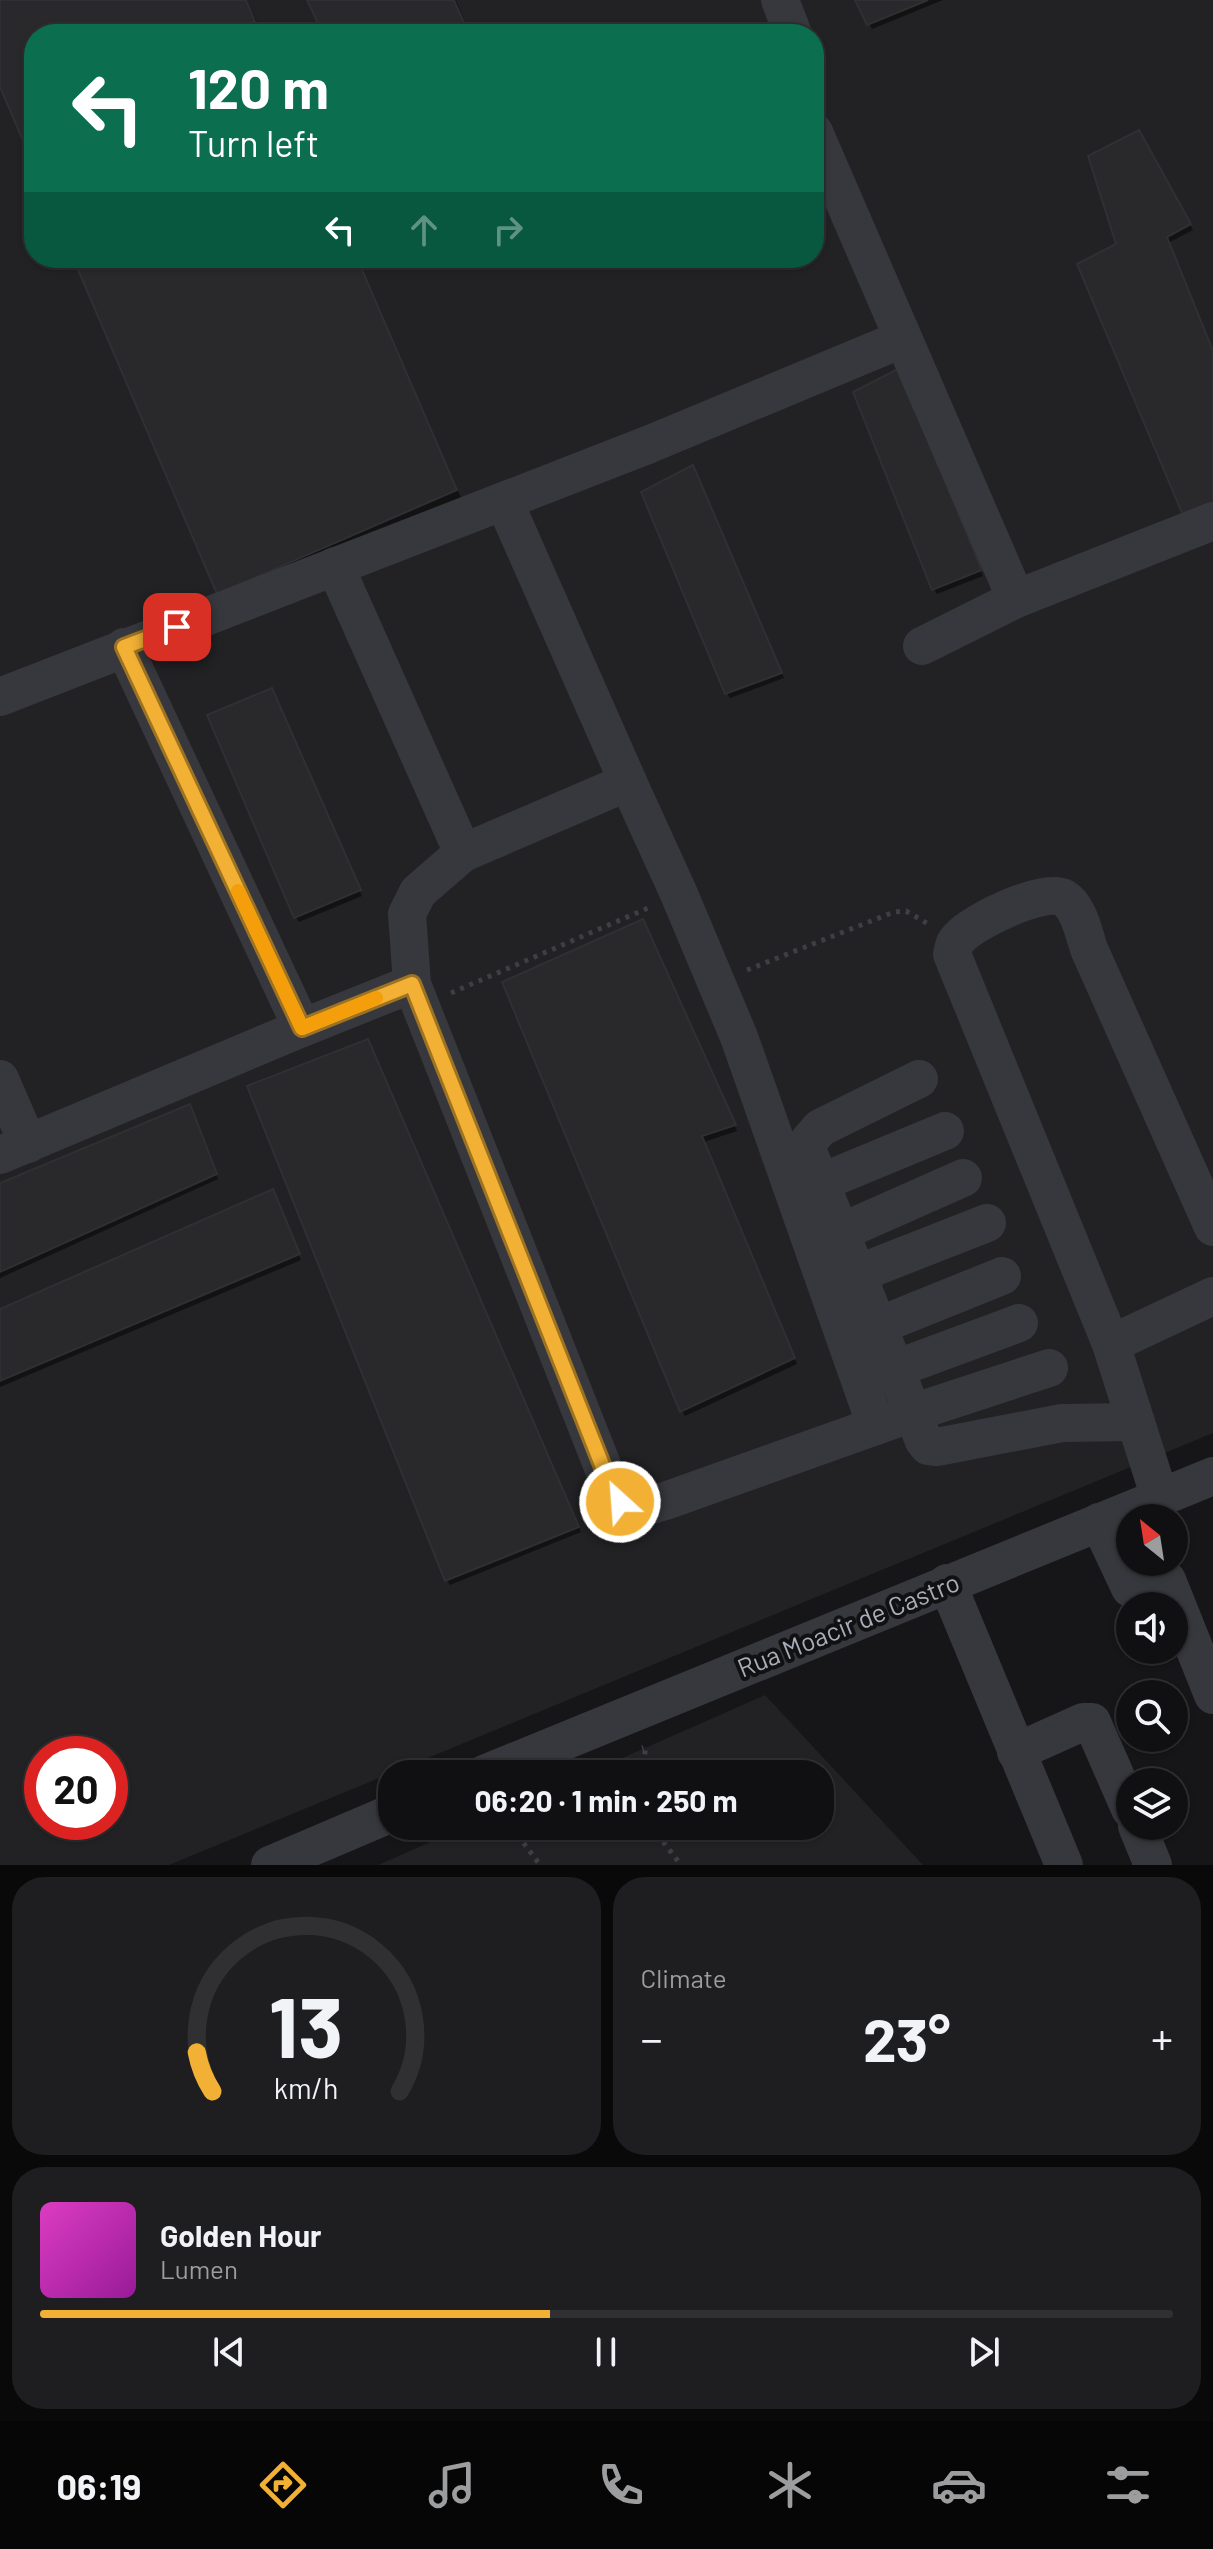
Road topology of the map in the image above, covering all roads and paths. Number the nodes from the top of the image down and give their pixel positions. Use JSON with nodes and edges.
{"nodes":[{"id":1,"x":780,"y":0,"type":"edge"},
{"id":2,"x":789,"y":24,"type":"edge"},
{"id":3,"x":824,"y":156,"type":"edge"},
{"id":4,"x":902,"y":339,"type":"junction"},
{"id":5,"x":504,"y":501,"type":"junction"},
{"id":6,"x":1213,"y":521,"type":"edge"},
{"id":7,"x":335,"y":566,"type":"junction"},
{"id":8,"x":1016,"y":599,"type":"junction"},
{"id":9,"x":922,"y":646,"type":"dead end"},
{"id":10,"x":124,"y":647,"type":"junction"},
{"id":11,"x":0,"y":697,"type":"edge"},
{"id":12,"x":628,"y":782,"type":"junction"},
{"id":13,"x":463,"y":853,"type":"junction"},
{"id":14,"x":679,"y":894,"type":"junction"},
{"id":15,"x":954,"y":943,"type":"junction"},
{"id":16,"x":716,"y":982,"type":"junction"},
{"id":17,"x":416,"y":995,"type":"junction"},
{"id":18,"x":302,"y":1028,"type":"junction"},
{"id":19,"x":0,"y":1079,"type":"edge"},
{"id":20,"x":919,"y":1079,"type":"dead end"},
{"id":21,"x":945,"y":1131,"type":"dead end"},
{"id":22,"x":14,"y":1150,"type":"edge"},
{"id":23,"x":963,"y":1178,"type":"dead end"},
{"id":24,"x":822,"y":1182,"type":"junction"},
{"id":25,"x":987,"y":1223,"type":"dead end"},
{"id":26,"x":1213,"y":1227,"type":"edge"},
{"id":27,"x":841,"y":1232,"type":"junction"},
{"id":28,"x":857,"y":1274,"type":"junction"},
{"id":29,"x":1002,"y":1276,"type":"dead end"},
{"id":30,"x":1213,"y":1296,"type":"edge"},
{"id":31,"x":1019,"y":1323,"type":"dead end"},
{"id":32,"x":878,"y":1326,"type":"junction"},
{"id":33,"x":1111,"y":1344,"type":"junction"},
{"id":34,"x":1049,"y":1368,"type":"dead end"},
{"id":35,"x":895,"y":1369,"type":"junction"},
{"id":36,"x":912,"y":1413,"type":"junction"},
{"id":37,"x":1136,"y":1422,"type":"junction"},
{"id":38,"x":876,"y":1426,"type":"junction"},
{"id":39,"x":1213,"y":1476,"type":"edge"},
{"id":40,"x":1160,"y":1498,"type":"junction"},
{"id":41,"x":1099,"y":1522,"type":"junction"},
{"id":42,"x":947,"y":1583,"type":"junction"},
{"id":43,"x":1213,"y":1695,"type":"edge"},
{"id":44,"x":633,"y":1752,"type":"dead end"},
{"id":45,"x":1016,"y":1752,"type":"junction"},
{"id":46,"x":518,"y":1760,"type":"edge"},
{"id":47,"x":644,"y":1760,"type":"edge"},
{"id":48,"x":1116,"y":1777,"type":"edge"},
{"id":49,"x":378,"y":1819,"type":"edge"},
{"id":50,"x":520,"y":1840,"type":"edge"},
{"id":51,"x":662,"y":1840,"type":"edge"},
{"id":52,"x":1143,"y":1840,"type":"edge"},
{"id":53,"x":270,"y":1865,"type":"edge"},
{"id":54,"x":540,"y":1865,"type":"edge"},
{"id":55,"x":681,"y":1865,"type":"edge"},
{"id":56,"x":1064,"y":1865,"type":"edge"},
{"id":57,"x":1153,"y":1865,"type":"edge"}],
"edges":[{"from":1,"to":2,"type":"street"},
{"from":3,"to":4,"type":"street"},
{"from":4,"to":5,"type":"street"},
{"from":4,"to":8,"type":"street"},
{"from":5,"to":7,"type":"street"},
{"from":5,"to":12,"type":"street"},
{"from":6,"to":8,"type":"street"},
{"from":7,"to":10,"type":"street"},
{"from":7,"to":13,"type":"street"},
{"from":8,"to":9,"type":"street"},
{"from":10,"to":11,"type":"street"},
{"from":10,"to":18,"type":"street"},
{"from":12,"to":13,"type":"street"},
{"from":12,"to":14,"type":"street"},
{"from":13,"to":17,"type":"street"},
{"from":14,"to":16,"type":"street"},
{"from":14,"to":17,"type":"path"},
{"from":15,"to":16,"type":"path"},
{"from":15,"to":26,"type":"street"},
{"from":15,"to":33,"type":"street"},
{"from":16,"to":38,"type":"street"},
{"from":17,"to":18,"type":"street"},
{"from":17,"to":38,"type":"street"},
{"from":18,"to":22,"type":"street"},
{"from":19,"to":22,"type":"street"},
{"from":20,"to":24,"type":"street"},
{"from":21,"to":24,"type":"street"},
{"from":23,"to":27,"type":"street"},
{"from":24,"to":27,"type":"street"},
{"from":25,"to":28,"type":"street"},
{"from":27,"to":28,"type":"street"},
{"from":28,"to":32,"type":"street"},
{"from":29,"to":32,"type":"street"},
{"from":30,"to":33,"type":"street"},
{"from":31,"to":35,"type":"street"},
{"from":32,"to":35,"type":"street"},
{"from":33,"to":37,"type":"street"},
{"from":34,"to":36,"type":"street"},
{"from":35,"to":36,"type":"street"},
{"from":36,"to":37,"type":"street"},
{"from":36,"to":38,"type":"street"},
{"from":37,"to":40,"type":"street"},
{"from":39,"to":40,"type":"street","name":"Rua Moacir de Castro"},
{"from":40,"to":41,"type":"street","name":"Rua Moacir de Castro"},
{"from":41,"to":42,"type":"street","name":"Rua Moacir de Castro"},
{"from":41,"to":43,"type":"street"},
{"from":42,"to":45,"type":"street"},
{"from":42,"to":46,"type":"street","name":"Rua Moacir de Castro"},
{"from":44,"to":47,"type":"path"},
{"from":45,"to":48,"type":"street"},
{"from":45,"to":56,"type":"street"},
{"from":49,"to":53,"type":"street"},
{"from":50,"to":54,"type":"path"},
{"from":51,"to":55,"type":"path"},
{"from":52,"to":57,"type":"street"}]}
